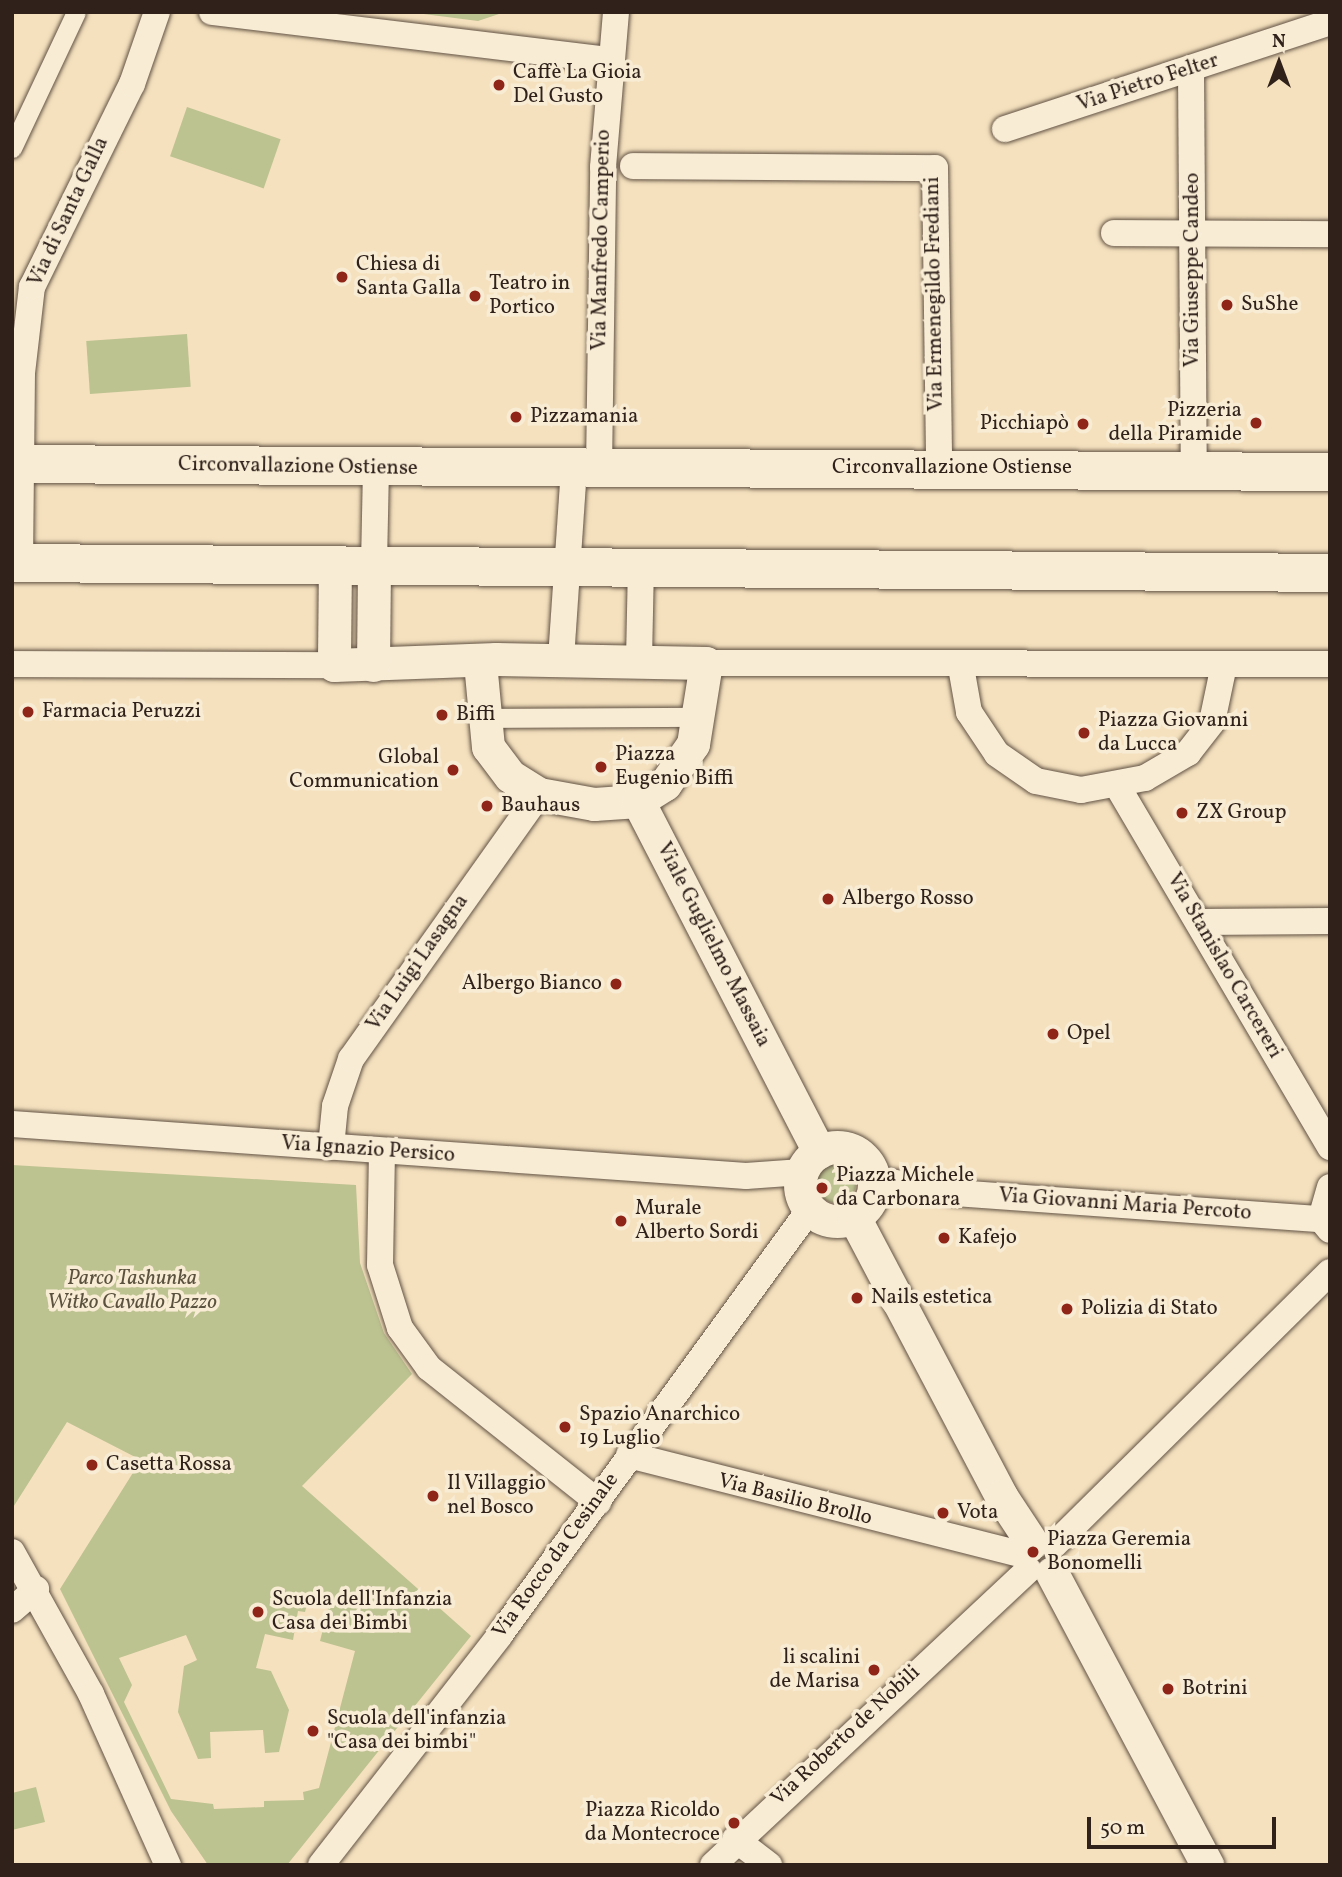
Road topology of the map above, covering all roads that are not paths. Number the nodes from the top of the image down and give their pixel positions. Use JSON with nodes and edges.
{"nodes":[{"id":1,"x":76,"y":12,"type":"edge"},
{"id":2,"x":157,"y":12,"type":"edge"},
{"id":3,"x":212,"y":12,"type":"edge"},
{"id":4,"x":615,"y":12,"type":"edge"},
{"id":5,"x":1330,"y":22,"type":"edge"},
{"id":6,"x":607,"y":60,"type":"junction"},
{"id":7,"x":1191,"y":69,"type":"junction"},
{"id":8,"x":1005,"y":129,"type":"dead end"},
{"id":9,"x":12,"y":148,"type":"edge"},
{"id":10,"x":633,"y":166,"type":"dead end"},
{"id":11,"x":1114,"y":233,"type":"dead end"},
{"id":12,"x":1193,"y":233,"type":"junction"},
{"id":13,"x":1330,"y":234,"type":"edge"},
{"id":14,"x":17,"y":464,"type":"edge"},
{"id":15,"x":376,"y":467,"type":"junction"},
{"id":16,"x":939,"y":467,"type":"junction"},
{"id":17,"x":587,"y":469,"type":"junction"},
{"id":18,"x":1194,"y":470,"type":"junction"},
{"id":19,"x":1330,"y":472,"type":"edge"},
{"id":20,"x":16,"y":563,"type":"edge"},
{"id":21,"x":335,"y":564,"type":"junction"},
{"id":22,"x":374,"y":564,"type":"junction"},
{"id":23,"x":568,"y":566,"type":"junction"},
{"id":24,"x":641,"y":567,"type":"junction"},
{"id":25,"x":1330,"y":573,"type":"edge"},
{"id":26,"x":561,"y":659,"type":"junction"},
{"id":27,"x":639,"y":660,"type":"junction"},
{"id":28,"x":480,"y":663,"type":"junction"},
{"id":29,"x":706,"y":663,"type":"junction"},
{"id":30,"x":12,"y":664,"type":"edge"},
{"id":31,"x":1330,"y":664,"type":"edge"},
{"id":32,"x":334,"y":665,"type":"junction"},
{"id":33,"x":373,"y":665,"type":"junction"},
{"id":34,"x":1224,"y":665,"type":"junction"},
{"id":35,"x":961,"y":667,"type":"junction"},
{"id":36,"x":701,"y":717,"type":"junction"},
{"id":37,"x":481,"y":718,"type":"junction"},
{"id":38,"x":1118,"y":787,"type":"junction"},
{"id":39,"x":539,"y":794,"type":"junction"},
{"id":40,"x":638,"y":801,"type":"junction"},
{"id":41,"x":1330,"y":921,"type":"edge"},
{"id":42,"x":1199,"y":922,"type":"junction"},
{"id":43,"x":12,"y":1124,"type":"edge"},
{"id":44,"x":331,"y":1147,"type":"junction"},
{"id":45,"x":1330,"y":1147,"type":"edge"},
{"id":46,"x":382,"y":1151,"type":"junction"},
{"id":47,"x":810,"y":1162,"type":"junction"},
{"id":48,"x":873,"y":1179,"type":"junction"},
{"id":49,"x":1330,"y":1187,"type":"edge"},
{"id":50,"x":810,"y":1209,"type":"junction"},
{"id":51,"x":854,"y":1217,"type":"junction"},
{"id":52,"x":1325,"y":1225,"type":"edge"},
{"id":53,"x":1330,"y":1272,"type":"edge"},
{"id":54,"x":629,"y":1455,"type":"junction"},
{"id":55,"x":598,"y":1502,"type":"junction"},
{"id":56,"x":12,"y":1552,"type":"edge"},
{"id":57,"x":1038,"y":1557,"type":"junction"},
{"id":58,"x":36,"y":1589,"type":"junction"},
{"id":59,"x":12,"y":1610,"type":"edge"},
{"id":60,"x":734,"y":1839,"type":"junction"},
{"id":61,"x":168,"y":1865,"type":"edge"},
{"id":62,"x":321,"y":1865,"type":"edge"},
{"id":63,"x":713,"y":1865,"type":"edge"},
{"id":64,"x":769,"y":1865,"type":"edge"},
{"id":65,"x":1207,"y":1865,"type":"edge"}],
"edges":[{"from":1,"to":9,"type":"street"},
{"from":2,"to":14,"type":"street","name":"Via di Santa Galla"},
{"from":3,"to":6,"type":"street"},
{"from":4,"to":6,"type":"street","name":"Via Manfredo Camperio"},
{"from":5,"to":7,"type":"street","name":"Via Pietro Felter"},
{"from":6,"to":17,"type":"street","name":"Via Manfredo Camperio"},
{"from":7,"to":8,"type":"street","name":"Via Pietro Felter"},
{"from":7,"to":12,"type":"street","name":"Via Giuseppe Candeo"},
{"from":10,"to":16,"type":"street","name":"Via Ermenegildo Frediani"},
{"from":11,"to":12,"type":"street"},
{"from":12,"to":13,"type":"street"},
{"from":12,"to":18,"type":"street","name":"Via Giuseppe Candeo"},
{"from":14,"to":15,"type":"main road","name":"Circonvallazione Ostiense"},
{"from":14,"to":20,"type":"street"},
{"from":15,"to":17,"type":"main road","name":"Circonvallazione Ostiense"},
{"from":15,"to":22,"type":"street"},
{"from":16,"to":17,"type":"main road","name":"Circonvallazione Ostiense"},
{"from":16,"to":18,"type":"main road","name":"Circonvallazione Ostiense"},
{"from":17,"to":23,"type":"street"},
{"from":18,"to":19,"type":"main road","name":"Circonvallazione Ostiense"},
{"from":20,"to":21,"type":"main road"},
{"from":21,"to":22,"type":"main road"},
{"from":21,"to":32,"type":"street"},
{"from":22,"to":23,"type":"main road"},
{"from":22,"to":33,"type":"street"},
{"from":23,"to":24,"type":"main road"},
{"from":23,"to":26,"type":"street"},
{"from":24,"to":25,"type":"main road"},
{"from":24,"to":27,"type":"street"},
{"from":26,"to":27,"type":"street"},
{"from":26,"to":28,"type":"street"},
{"from":27,"to":29,"type":"street"},
{"from":28,"to":33,"type":"street"},
{"from":28,"to":37,"type":"street"},
{"from":29,"to":35,"type":"street"},
{"from":29,"to":36,"type":"street"},
{"from":30,"to":32,"type":"street"},
{"from":31,"to":34,"type":"street"},
{"from":32,"to":33,"type":"street"},
{"from":34,"to":35,"type":"street"},
{"from":34,"to":38,"type":"street"},
{"from":35,"to":38,"type":"street"},
{"from":36,"to":37,"type":"street"},
{"from":36,"to":40,"type":"street"},
{"from":37,"to":39,"type":"street"},
{"from":38,"to":42,"type":"street","name":"Via Stanislao Carcereri"},
{"from":39,"to":40,"type":"street"},
{"from":39,"to":44,"type":"street","name":"Via Luigi Lasagna"},
{"from":40,"to":47,"type":"street","name":"Viale Guglielmo Massaia"},
{"from":41,"to":42,"type":"street"},
{"from":42,"to":45,"type":"street","name":"Via Stanislao Carcereri"},
{"from":43,"to":44,"type":"street","name":"Via Ignazio Persico"},
{"from":44,"to":46,"type":"street","name":"Via Ignazio Persico"},
{"from":46,"to":47,"type":"street","name":"Via Ignazio Persico"},
{"from":46,"to":55,"type":"street"},
{"from":47,"to":48,"type":"street"},
{"from":47,"to":50,"type":"street"},
{"from":48,"to":51,"type":"street"},
{"from":48,"to":52,"type":"street","name":"Via Giovanni Maria Percoto"},
{"from":49,"to":52,"type":"street"},
{"from":50,"to":51,"type":"street"},
{"from":50,"to":54,"type":"street","name":"Via Rocco da Cesinale"},
{"from":51,"to":57,"type":"street"},
{"from":53,"to":57,"type":"street"},
{"from":54,"to":55,"type":"street","name":"Via Rocco da Cesinale"},
{"from":54,"to":57,"type":"street","name":"Via Basilio Brollo"},
{"from":55,"to":62,"type":"street","name":"Via Rocco da Cesinale"},
{"from":56,"to":58,"type":"street"},
{"from":57,"to":60,"type":"street","name":"Via Roberto de Nobili"},
{"from":57,"to":65,"type":"street"},
{"from":58,"to":59,"type":"street"},
{"from":58,"to":61,"type":"street"},
{"from":60,"to":63,"type":"street","name":"Via Roberto de Nobili"},
{"from":60,"to":64,"type":"street"}]}
